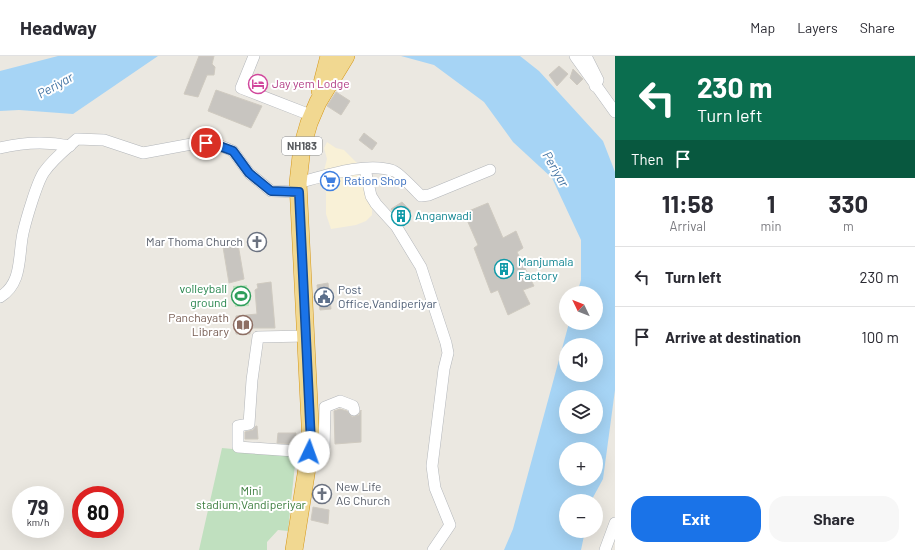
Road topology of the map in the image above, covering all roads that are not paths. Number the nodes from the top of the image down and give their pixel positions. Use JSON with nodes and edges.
{"nodes":[{"id":1,"x":254,"y":56,"type":"edge"},
{"id":2,"x":575,"y":56,"type":"edge"},
{"id":3,"x":586,"y":56,"type":"edge"},
{"id":4,"x":337,"y":58,"type":"edge"},
{"id":5,"x":595,"y":86,"type":"junction"},
{"id":6,"x":316,"y":109,"type":"junction"},
{"id":7,"x":615,"y":112,"type":"edge"},
{"id":8,"x":70,"y":146,"type":"junction"},
{"id":9,"x":0,"y":148,"type":"edge"},
{"id":10,"x":365,"y":169,"type":"junction"},
{"id":11,"x":490,"y":170,"type":"dead end"},
{"id":12,"x":298,"y":187,"type":"junction"},
{"id":13,"x":0,"y":297,"type":"edge"},
{"id":14,"x":304,"y":328,"type":"junction"},
{"id":15,"x":354,"y":410,"type":"dead end"},
{"id":16,"x":308,"y":459,"type":"junction"},
{"id":17,"x":615,"y":523,"type":"edge"},
{"id":18,"x":294,"y":550,"type":"edge"},
{"id":19,"x":433,"y":550,"type":"edge"},
{"id":20,"x":605,"y":550,"type":"edge"}],
"edges":[{"from":1,"to":6,"type":"street"},
{"from":2,"to":5,"type":"street"},
{"from":3,"to":5,"type":"street"},
{"from":4,"to":6,"type":"highway","number":"NH183"},
{"from":5,"to":7,"type":"street"},
{"from":6,"to":12,"type":"highway","number":"NH183"},
{"from":8,"to":9,"type":"street"},
{"from":8,"to":12,"type":"street"},
{"from":8,"to":13,"type":"street"},
{"from":10,"to":11,"type":"street"},
{"from":10,"to":12,"type":"street"},
{"from":10,"to":19,"type":"street"},
{"from":12,"to":14,"type":"highway","number":"NH183"},
{"from":14,"to":16,"type":"highway","number":"NH183"},
{"from":14,"to":16,"type":"street"},
{"from":15,"to":16,"type":"street"},
{"from":16,"to":18,"type":"highway","number":"NH183"},
{"from":17,"to":20,"type":"street"}]}
